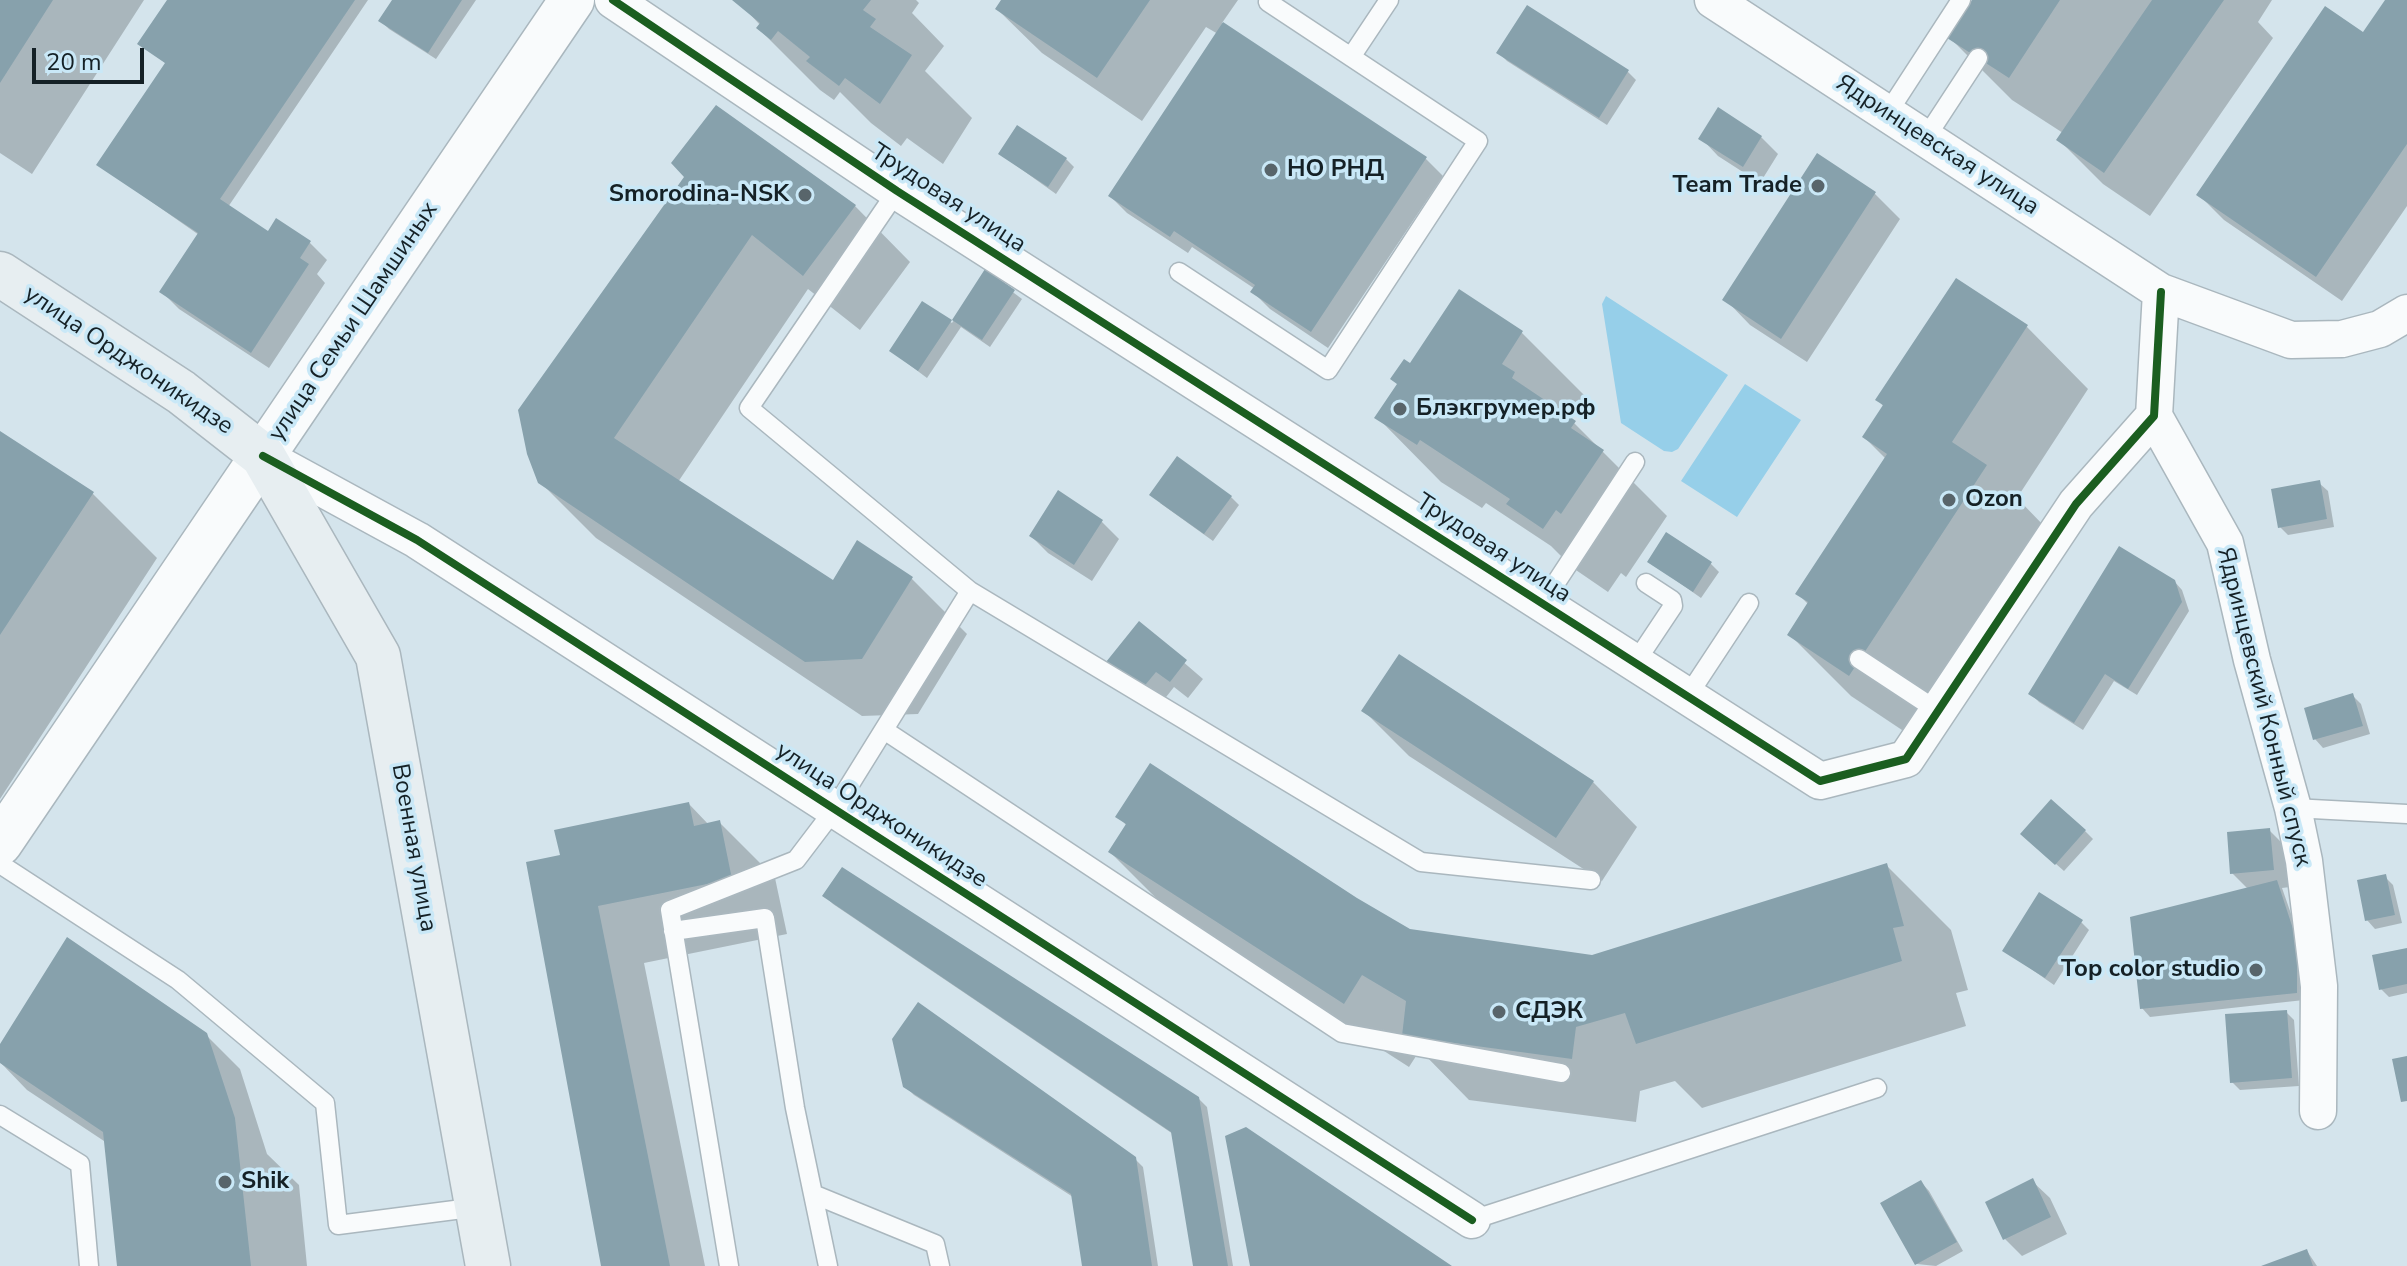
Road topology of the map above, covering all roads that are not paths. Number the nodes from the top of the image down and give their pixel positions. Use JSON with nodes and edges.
{"nodes":[{"id":1,"x":572,"y":0,"type":"edge"},
{"id":2,"x":613,"y":0,"type":"edge"},
{"id":3,"x":1389,"y":0,"type":"edge"},
{"id":4,"x":1713,"y":0,"type":"edge"},
{"id":5,"x":1961,"y":0,"type":"edge"},
{"id":6,"x":1268,"y":2,"type":"edge"},
{"id":7,"x":1351,"y":57,"type":"junction"},
{"id":8,"x":1978,"y":58,"type":"dead end"},
{"id":9,"x":1887,"y":114,"type":"junction"},
{"id":10,"x":1925,"y":139,"type":"junction"},
{"id":11,"x":897,"y":191,"type":"junction"},
{"id":12,"x":1179,"y":272,"type":"dead end"},
{"id":13,"x":0,"y":274,"type":"edge"},
{"id":14,"x":2161,"y":292,"type":"junction"},
{"id":15,"x":2407,"y":313,"type":"edge"},
{"id":16,"x":2154,"y":416,"type":"junction"},
{"id":17,"x":263,"y":456,"type":"junction"},
{"id":18,"x":1635,"y":462,"type":"dead end"},
{"id":19,"x":1646,"y":583,"type":"dead end"},
{"id":20,"x":970,"y":591,"type":"junction"},
{"id":21,"x":1749,"y":603,"type":"dead end"},
{"id":22,"x":1542,"y":604,"type":"junction"},
{"id":23,"x":1859,"y":659,"type":"dead end"},
{"id":24,"x":1635,"y":663,"type":"junction"},
{"id":25,"x":1687,"y":697,"type":"junction"},
{"id":26,"x":1938,"y":711,"type":"junction"},
{"id":27,"x":884,"y":730,"type":"junction"},
{"id":28,"x":2293,"y":808,"type":"junction"},
{"id":29,"x":834,"y":810,"type":"junction"},
{"id":30,"x":2407,"y":814,"type":"edge"},
{"id":31,"x":0,"y":843,"type":"edge"},
{"id":32,"x":0,"y":864,"type":"edge"},
{"id":33,"x":1591,"y":880,"type":"dead end"},
{"id":34,"x":673,"y":931,"type":"junction"},
{"id":35,"x":1561,"y":1073,"type":"dead end"},
{"id":36,"x":1877,"y":1088,"type":"dead end"},
{"id":37,"x":2318,"y":1111,"type":"dead end"},
{"id":38,"x":0,"y":1115,"type":"edge"},
{"id":39,"x":813,"y":1194,"type":"junction"},
{"id":40,"x":478,"y":1207,"type":"junction"},
{"id":41,"x":1472,"y":1220,"type":"joint"},
{"id":42,"x":89,"y":1266,"type":"edge"},
{"id":43,"x":488,"y":1266,"type":"edge"},
{"id":44,"x":729,"y":1266,"type":"edge"},
{"id":45,"x":828,"y":1266,"type":"edge"},
{"id":46,"x":940,"y":1266,"type":"edge"}],
"edges":[{"from":1,"to":17,"type":"street","name":"улица Семьи Шамшиных"},
{"from":2,"to":11,"type":"street","name":"Трудовая улица"},
{"from":3,"to":7,"type":"lane"},
{"from":4,"to":9,"type":"street","name":"Ядринцевская улица"},
{"from":5,"to":9,"type":"lane"},
{"from":6,"to":7,"type":"lane"},
{"from":7,"to":12,"type":"lane"},
{"from":8,"to":10,"type":"lane"},
{"from":9,"to":10,"type":"street","name":"Ядринцевская улица"},
{"from":10,"to":14,"type":"street","name":"Ядринцевская улица"},
{"from":11,"to":20,"type":"lane"},
{"from":11,"to":22,"type":"street","name":"Трудовая улица"},
{"from":13,"to":17,"type":"main road","name":"улица Орджоникидзе"},
{"from":14,"to":15,"type":"street","name":"Ядринцевская улица"},
{"from":14,"to":16,"type":"street"},
{"from":16,"to":26,"type":"street","name":"Трудовая улица"},
{"from":16,"to":28,"type":"street","name":"Ядринцевский Конный спуск"},
{"from":17,"to":29,"type":"street","name":"улица Орджоникидзе"},
{"from":17,"to":31,"type":"street","name":"улица Семьи Шамшиных"},
{"from":17,"to":40,"type":"main road","name":"Военная улица"},
{"from":18,"to":22,"type":"lane"},
{"from":19,"to":24,"type":"lane"},
{"from":20,"to":27,"type":"lane"},
{"from":20,"to":33,"type":"lane"},
{"from":21,"to":25,"type":"lane"},
{"from":22,"to":24,"type":"street","name":"Трудовая улица"},
{"from":23,"to":26,"type":"lane"},
{"from":24,"to":25,"type":"street","name":"Трудовая улица"},
{"from":25,"to":26,"type":"street","name":"Трудовая улица"},
{"from":27,"to":29,"type":"lane"},
{"from":27,"to":35,"type":"lane"},
{"from":28,"to":30,"type":"lane"},
{"from":28,"to":37,"type":"street","name":"Ядринцевский Конный спуск"},
{"from":29,"to":34,"type":"lane"},
{"from":29,"to":41,"type":"street","name":"улица Орджоникидзе"},
{"from":32,"to":40,"type":"lane"},
{"from":34,"to":39,"type":"lane"},
{"from":34,"to":44,"type":"lane"},
{"from":36,"to":41,"type":"lane"},
{"from":38,"to":42,"type":"lane"},
{"from":39,"to":45,"type":"lane"},
{"from":39,"to":46,"type":"lane"},
{"from":40,"to":43,"type":"main road","name":"Военная улица"}]}
